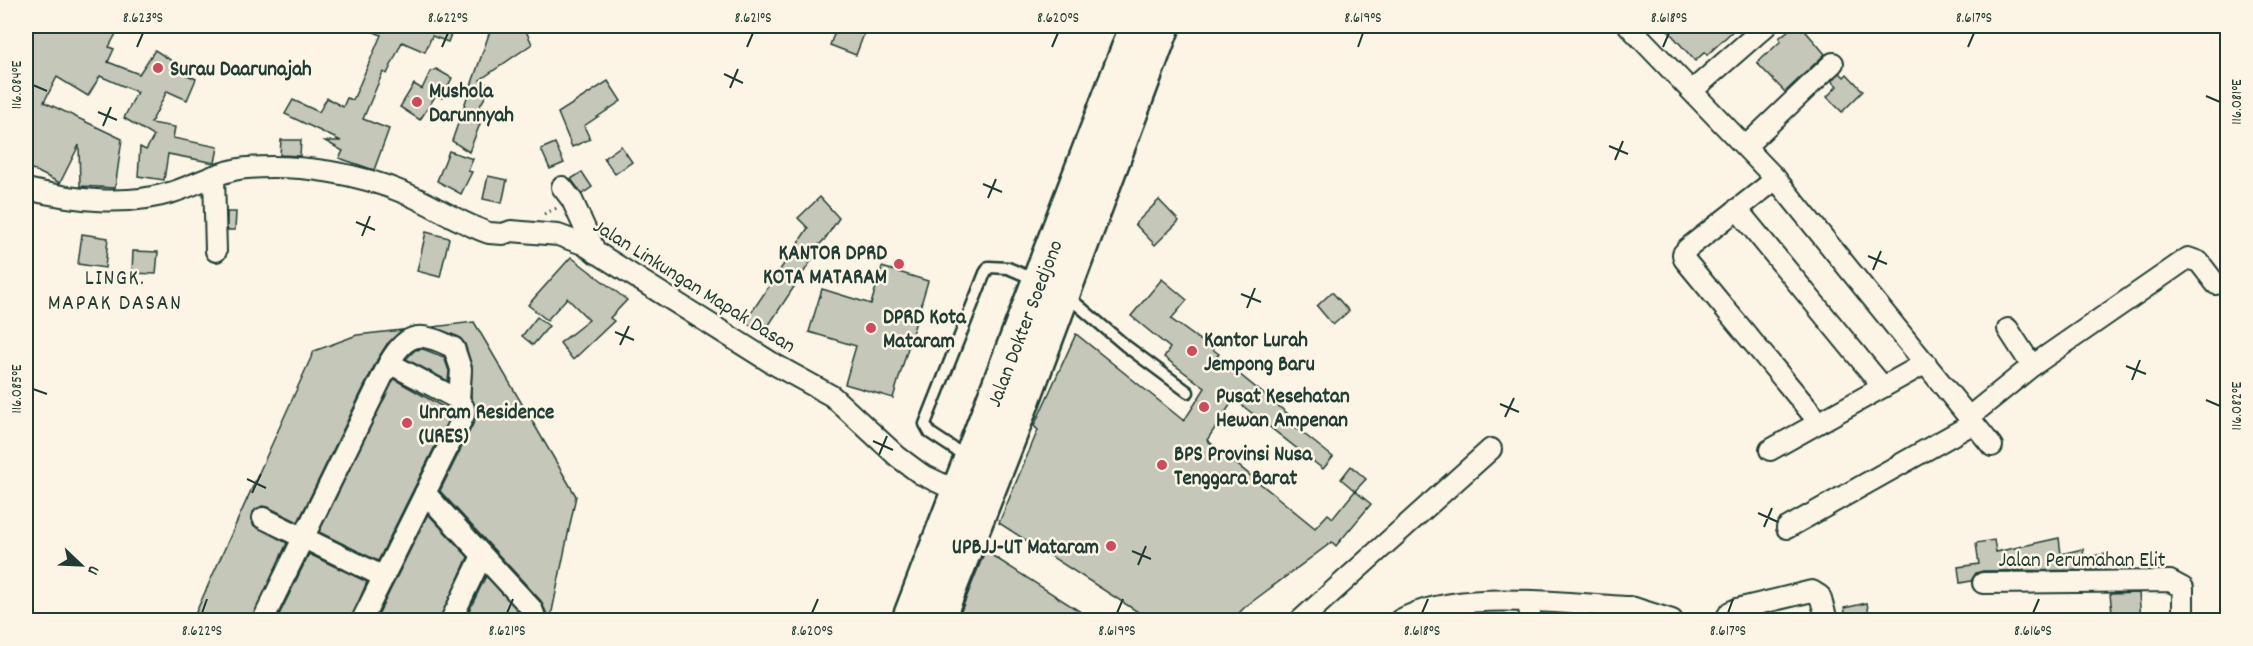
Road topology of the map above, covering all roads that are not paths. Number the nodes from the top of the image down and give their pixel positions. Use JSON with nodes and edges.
{"nodes":[{"id":1,"x":1137,"y":26,"type":"edge"},
{"id":2,"x":1163,"y":26,"type":"edge"},
{"id":3,"x":1629,"y":26,"type":"edge"},
{"id":4,"x":1766,"y":26,"type":"edge"},
{"id":5,"x":1833,"y":63,"type":"dead end"},
{"id":6,"x":1693,"y":90,"type":"junction"},
{"id":7,"x":1746,"y":146,"type":"junction"},
{"id":8,"x":214,"y":176,"type":"junction"},
{"id":9,"x":1776,"y":179,"type":"junction"},
{"id":10,"x":562,"y":187,"type":"dead end"},
{"id":11,"x":26,"y":189,"type":"edge"},
{"id":12,"x":1737,"y":209,"type":"junction"},
{"id":13,"x":216,"y":251,"type":"dead end"},
{"id":14,"x":596,"y":253,"type":"junction"},
{"id":15,"x":2216,"y":284,"type":"dead end"},
{"id":16,"x":1052,"y":287,"type":"junction"},
{"id":17,"x":2008,"y":329,"type":"dead end"},
{"id":18,"x":390,"y":363,"type":"junction"},
{"id":19,"x":1926,"y":363,"type":"junction"},
{"id":20,"x":2032,"y":366,"type":"junction"},
{"id":21,"x":1883,"y":387,"type":"junction"},
{"id":22,"x":1188,"y":392,"type":"dead end"},
{"id":23,"x":459,"y":400,"type":"junction"},
{"id":24,"x":1971,"y":420,"type":"junction"},
{"id":25,"x":1818,"y":421,"type":"junction"},
{"id":26,"x":1992,"y":446,"type":"dead end"},
{"id":27,"x":1491,"y":449,"type":"dead end"},
{"id":28,"x":1770,"y":450,"type":"dead end"},
{"id":29,"x":971,"y":460,"type":"junction"},
{"id":30,"x":959,"y":492,"type":"junction"},
{"id":31,"x":425,"y":494,"type":"junction"},
{"id":32,"x":263,"y":518,"type":"dead end"},
{"id":33,"x":1786,"y":528,"type":"dead end"},
{"id":34,"x":304,"y":537,"type":"junction"},
{"id":35,"x":482,"y":556,"type":"junction"},
{"id":36,"x":384,"y":577,"type":"junction"},
{"id":37,"x":1983,"y":583,"type":"dead end"},
{"id":38,"x":1529,"y":611,"type":"edge"},
{"id":39,"x":1427,"y":614,"type":"edge"},
{"id":40,"x":1634,"y":614,"type":"edge"},
{"id":41,"x":1721,"y":620,"type":"edge"},
{"id":42,"x":263,"y":621,"type":"edge"},
{"id":43,"x":362,"y":621,"type":"edge"},
{"id":44,"x":451,"y":621,"type":"edge"},
{"id":45,"x":536,"y":621,"type":"edge"},
{"id":46,"x":909,"y":621,"type":"edge"},
{"id":47,"x":937,"y":621,"type":"edge"},
{"id":48,"x":1301,"y":621,"type":"edge"},
{"id":49,"x":1400,"y":621,"type":"edge"},
{"id":50,"x":1672,"y":621,"type":"edge"},
{"id":51,"x":1827,"y":621,"type":"edge"},
{"id":52,"x":2183,"y":621,"type":"edge"}],
"edges":[{"from":1,"to":16,"type":"highway","name":"Jalan Dokter Soedjono"},
{"from":2,"to":16,"type":"highway","name":"Jalan Dokter Soedjono"},
{"from":3,"to":6,"type":"street"},
{"from":4,"to":6,"type":"street"},
{"from":5,"to":7,"type":"street"},
{"from":6,"to":7,"type":"street"},
{"from":7,"to":9,"type":"street"},
{"from":8,"to":11,"type":"street","name":"Jalan Linkungan Mapak Dasan"},
{"from":8,"to":13,"type":"street"},
{"from":8,"to":14,"type":"street","name":"Jalan Linkungan Mapak Dasan"},
{"from":9,"to":12,"type":"street"},
{"from":9,"to":19,"type":"street"},
{"from":10,"to":14,"type":"street"},
{"from":12,"to":21,"type":"street"},
{"from":12,"to":25,"type":"street"},
{"from":14,"to":30,"type":"street","name":"Jalan Linkungan Mapak Dasan"},
{"from":15,"to":20,"type":"street"},
{"from":16,"to":22,"type":"lane"},
{"from":16,"to":29,"type":"highway","name":"Jalan Dokter Soedjono"},
{"from":16,"to":29,"type":"lane"},
{"from":16,"to":47,"type":"highway","name":"Jalan Dokter Soedjono"},
{"from":17,"to":20,"type":"street"},
{"from":18,"to":23,"type":"street"},
{"from":18,"to":23,"type":"street"},
{"from":18,"to":34,"type":"street"},
{"from":19,"to":21,"type":"street"},
{"from":19,"to":24,"type":"street"},
{"from":20,"to":24,"type":"street"},
{"from":21,"to":25,"type":"street"},
{"from":23,"to":31,"type":"street"},
{"from":24,"to":26,"type":"street"},
{"from":24,"to":33,"type":"street"},
{"from":25,"to":28,"type":"street"},
{"from":27,"to":48,"type":"street"},
{"from":29,"to":30,"type":"highway","name":"Jalan Dokter Soedjono"},
{"from":30,"to":46,"type":"highway","name":"Jalan Dokter Soedjono"},
{"from":31,"to":35,"type":"street"},
{"from":31,"to":36,"type":"street"},
{"from":32,"to":34,"type":"street"},
{"from":34,"to":36,"type":"street"},
{"from":34,"to":42,"type":"street"},
{"from":35,"to":44,"type":"street"},
{"from":35,"to":45,"type":"street"},
{"from":36,"to":43,"type":"street"},
{"from":37,"to":52,"type":"street","name":"Jalan Perumahan Elit"},
{"from":38,"to":39,"type":"street"},
{"from":38,"to":40,"type":"street"},
{"from":39,"to":49,"type":"street"},
{"from":40,"to":50,"type":"street"},
{"from":41,"to":51,"type":"street"}]}
